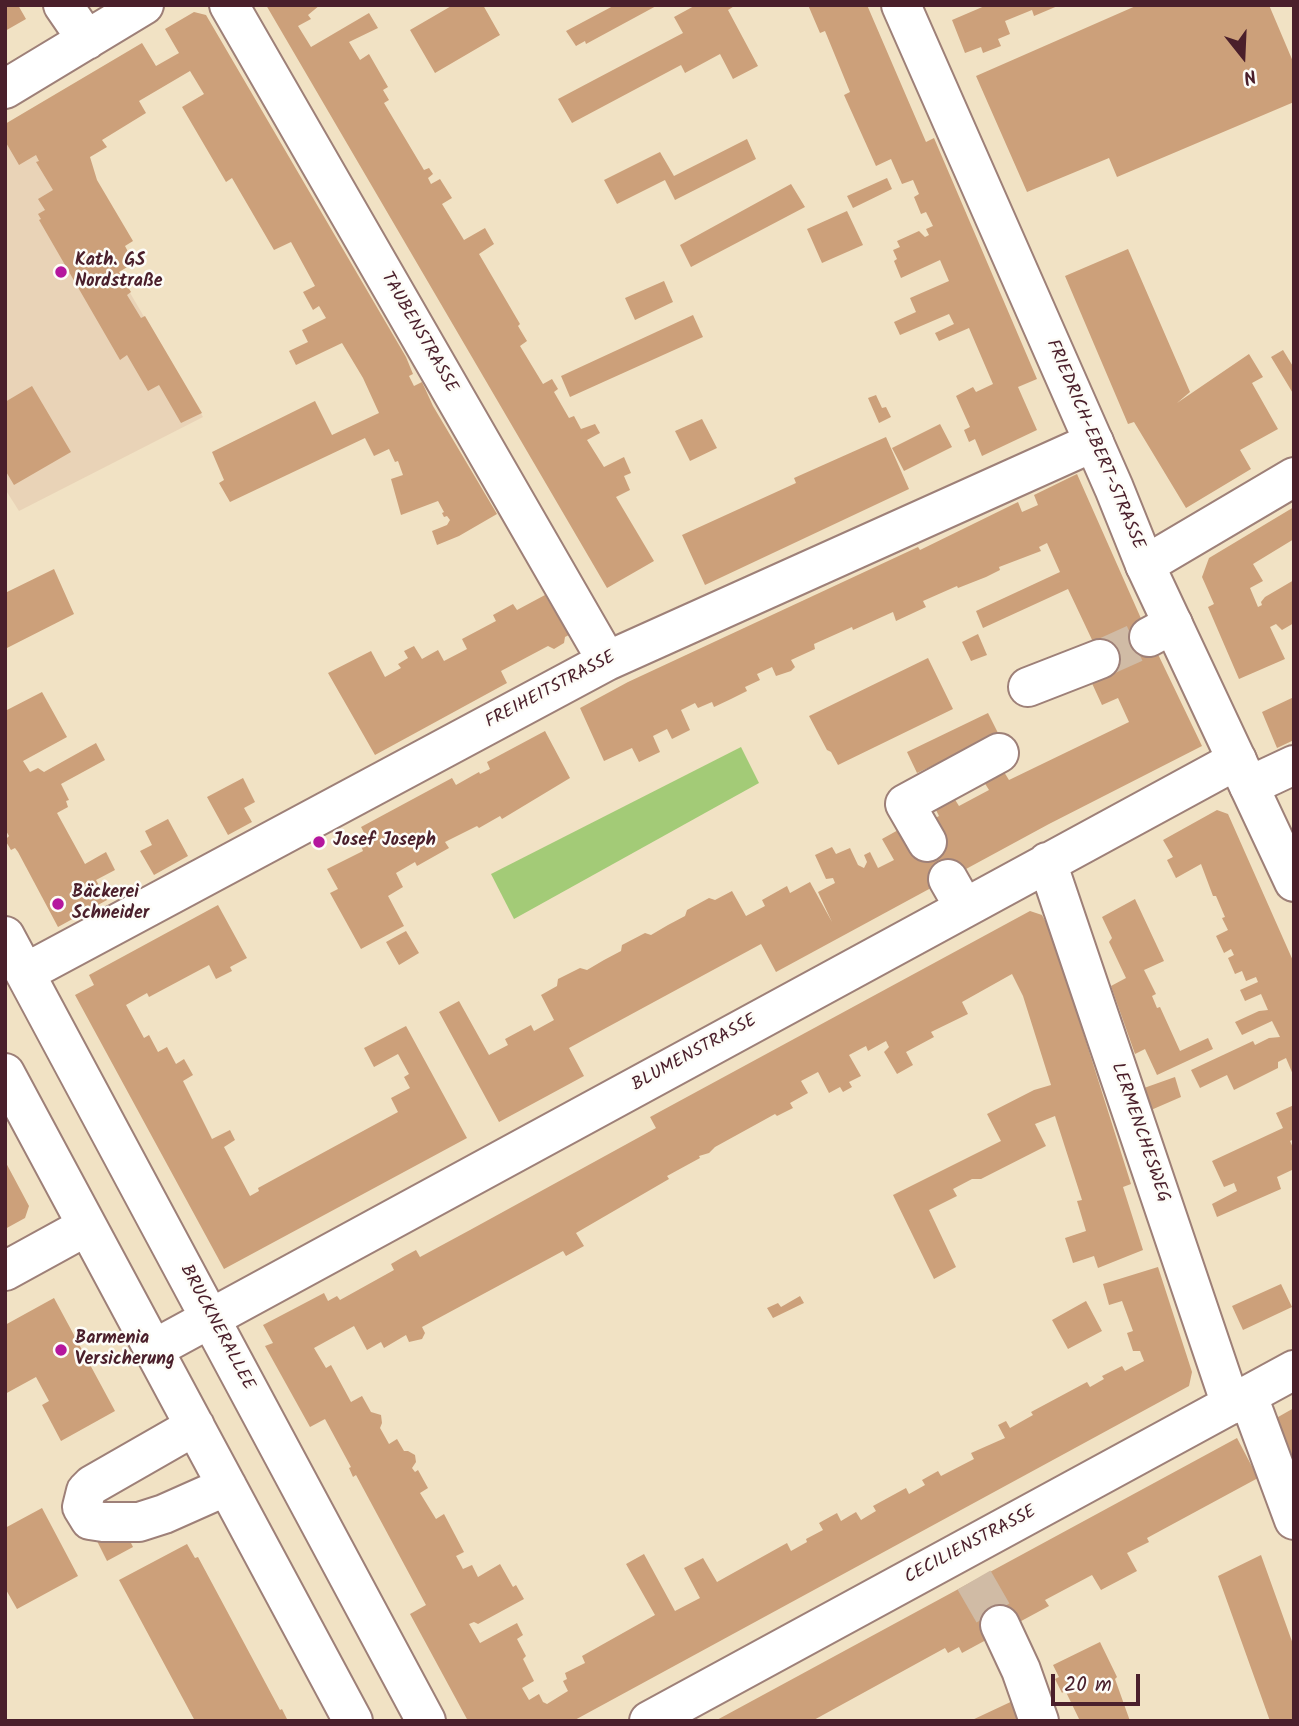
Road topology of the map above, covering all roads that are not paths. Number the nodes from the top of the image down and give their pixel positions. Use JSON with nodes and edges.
{"nodes":[{"id":1,"x":64,"y":5,"type":"edge"},
{"id":2,"x":144,"y":5,"type":"edge"},
{"id":3,"x":229,"y":5,"type":"edge"},
{"id":4,"x":901,"y":5,"type":"edge"},
{"id":5,"x":87,"y":40,"type":"junction"},
{"id":6,"x":5,"y":89,"type":"edge"},
{"id":7,"x":1094,"y":442,"type":"junction"},
{"id":8,"x":1294,"y":477,"type":"edge"},
{"id":9,"x":1145,"y":565,"type":"junction"},
{"id":10,"x":1100,"y":659,"type":"tunnel mouth"},
{"id":11,"x":607,"y":660,"type":"junction"},
{"id":12,"x":1028,"y":687,"type":"dead end"},
{"id":13,"x":999,"y":753,"type":"dead end"},
{"id":14,"x":1294,"y":765,"type":"edge"},
{"id":15,"x":1243,"y":773,"type":"junction"},
{"id":16,"x":927,"y":842,"type":"dead end"},
{"id":17,"x":1046,"y":862,"type":"junction"},
{"id":18,"x":1294,"y":882,"type":"edge"},
{"id":19,"x":5,"y":936,"type":"edge"},
{"id":20,"x":25,"y":974,"type":"junction"},
{"id":21,"x":5,"y":1073,"type":"edge"},
{"id":22,"x":88,"y":1226,"type":"junction"},
{"id":23,"x":5,"y":1271,"type":"edge"},
{"id":24,"x":211,"y":1318,"type":"junction"},
{"id":25,"x":154,"y":1349,"type":"junction"},
{"id":26,"x":1294,"y":1370,"type":"edge"},
{"id":27,"x":1239,"y":1400,"type":"junction"},
{"id":28,"x":195,"y":1426,"type":"junction"},
{"id":29,"x":227,"y":1486,"type":"junction"},
{"id":30,"x":1294,"y":1520,"type":"edge"},
{"id":31,"x":1000,"y":1625,"type":"tunnel mouth"},
{"id":32,"x":353,"y":1721,"type":"edge"},
{"id":33,"x":426,"y":1721,"type":"edge"},
{"id":34,"x":649,"y":1721,"type":"edge"},
{"id":35,"x":1039,"y":1721,"type":"edge"}],
"edges":[{"from":1,"to":5,"type":"street"},
{"from":2,"to":5,"type":"street"},
{"from":3,"to":11,"type":"street","name":"TAUBENSTRASSE"},
{"from":4,"to":7,"type":"street","name":"FRIEDRICH-EBERT-STRASSE"},
{"from":5,"to":6,"type":"street"},
{"from":7,"to":9,"type":"street","name":"FRIEDRICH-EBERT-STRASSE"},
{"from":7,"to":11,"type":"street","name":"FREIHEITSTRASSE"},
{"from":8,"to":9,"type":"street"},
{"from":9,"to":15,"type":"street","name":"FRIEDRICH-EBERT-STRASSE"},
{"from":10,"to":12,"type":"street"},
{"from":11,"to":20,"type":"street","name":"FREIHEITSTRASSE"},
{"from":13,"to":16,"type":"street"},
{"from":14,"to":15,"type":"street","name":"BLUMENSTRASSE"},
{"from":15,"to":17,"type":"street","name":"BLUMENSTRASSE"},
{"from":15,"to":18,"type":"street","name":"FRIEDRICH-EBERT-STRASSE"},
{"from":17,"to":24,"type":"street","name":"BLUMENSTRASSE"},
{"from":17,"to":27,"type":"street","name":"LERMENCHESWEG"},
{"from":19,"to":20,"type":"street","name":"BRUCKNERALLEE"},
{"from":20,"to":24,"type":"street","name":"BRUCKNERALLEE"},
{"from":21,"to":22,"type":"street"},
{"from":22,"to":23,"type":"street"},
{"from":22,"to":25,"type":"street"},
{"from":24,"to":25,"type":"street","name":"BLUMENSTRASSE"},
{"from":24,"to":33,"type":"street","name":"BRUCKNERALLEE"},
{"from":25,"to":28,"type":"street"},
{"from":26,"to":27,"type":"street","name":"CECILIENSTRASSE"},
{"from":27,"to":30,"type":"street","name":"LERMENCHESWEG"},
{"from":27,"to":34,"type":"street","name":"CECILIENSTRASSE"},
{"from":28,"to":29,"type":"street"},
{"from":28,"to":29,"type":"street"},
{"from":29,"to":32,"type":"street"},
{"from":31,"to":35,"type":"street"}]}
